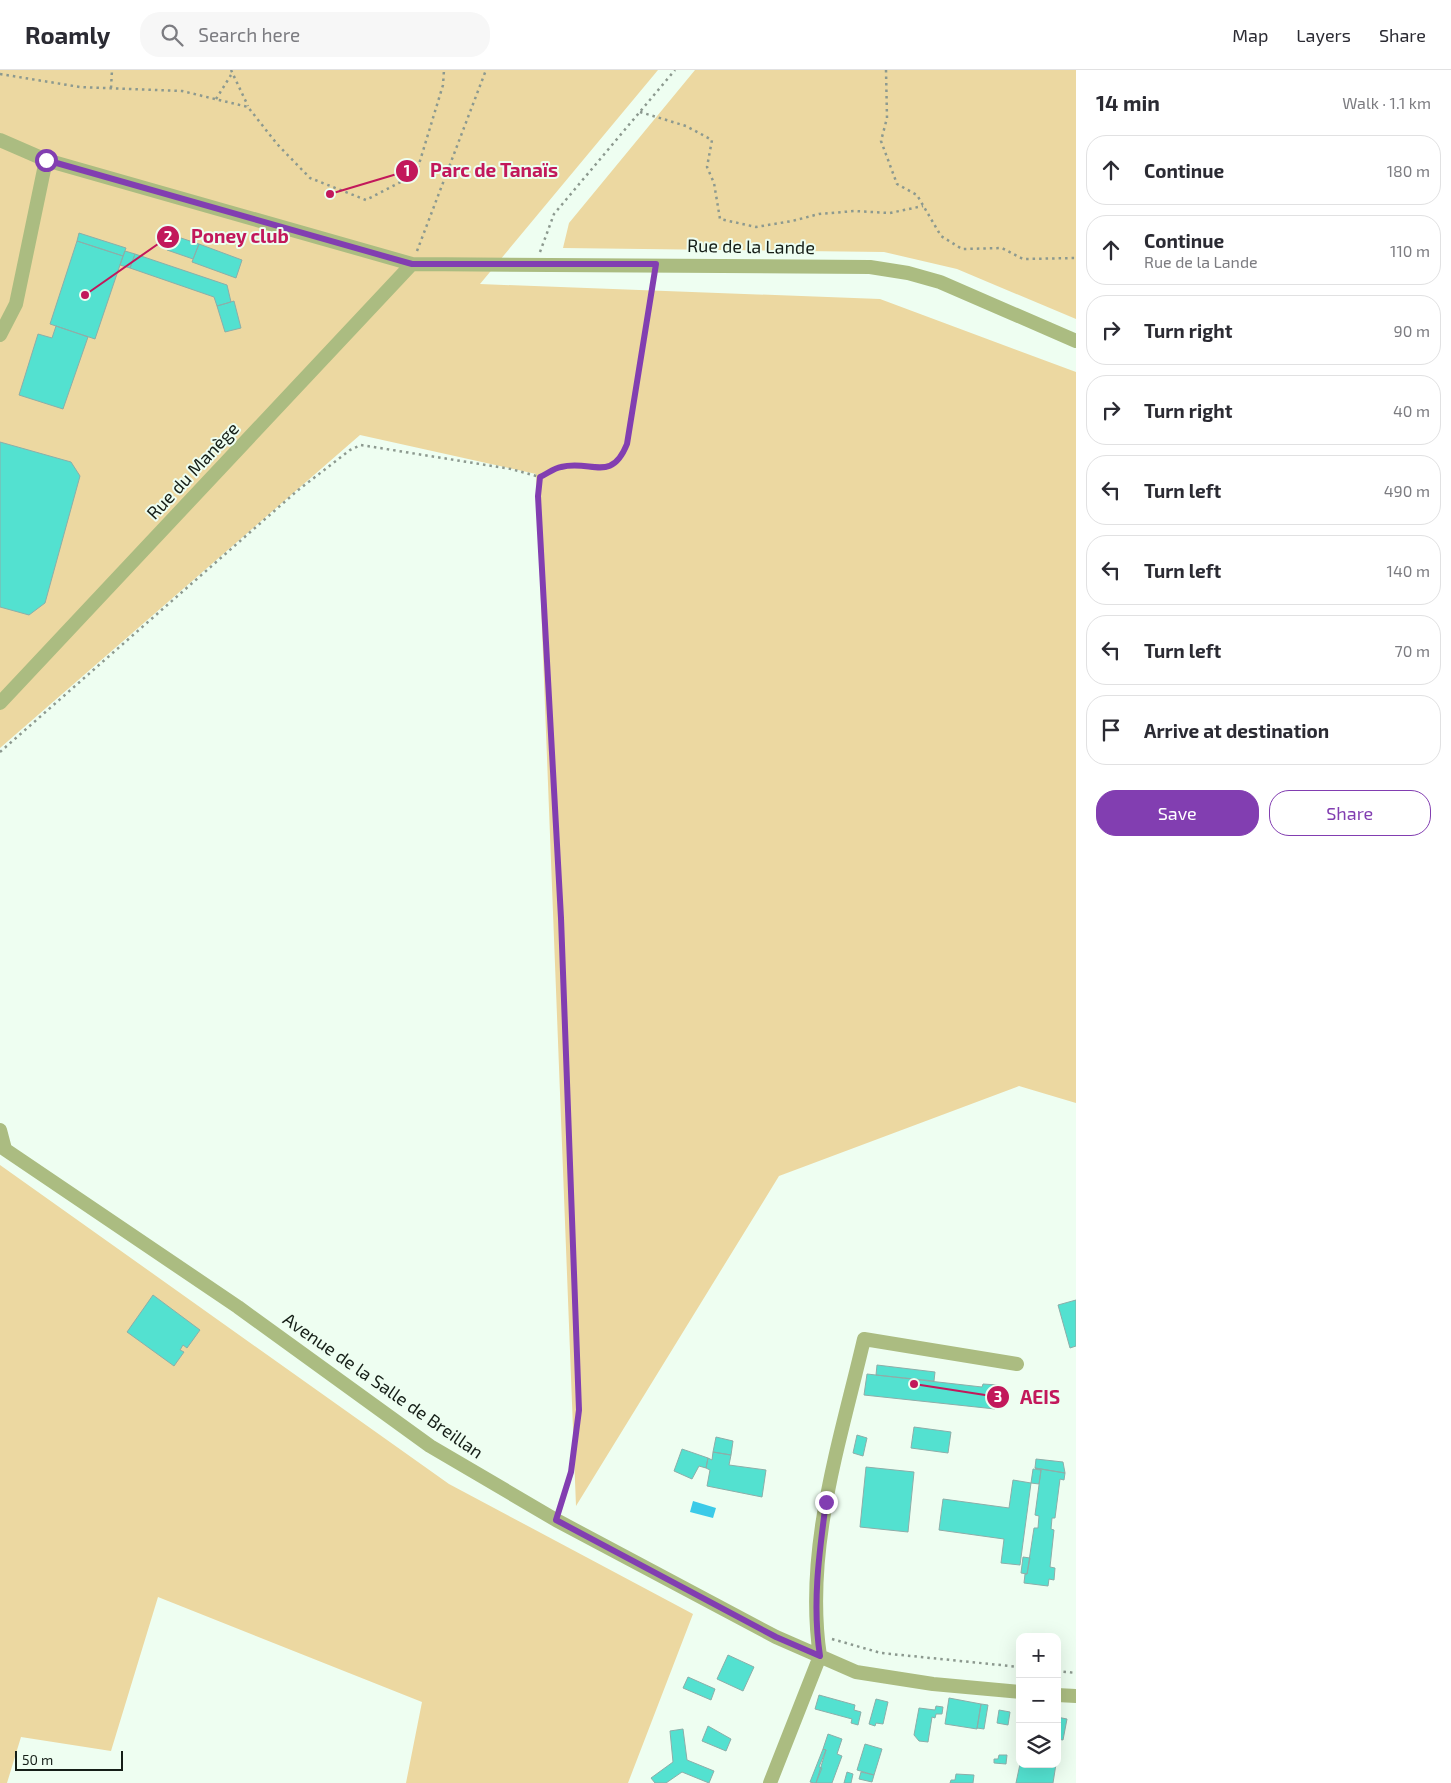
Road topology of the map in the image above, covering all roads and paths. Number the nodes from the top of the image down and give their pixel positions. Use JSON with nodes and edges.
{"nodes":[{"id":1,"x":112,"y":70,"type":"edge"},
{"id":2,"x":231,"y":70,"type":"edge"},
{"id":3,"x":444,"y":70,"type":"edge"},
{"id":4,"x":486,"y":70,"type":"edge"},
{"id":5,"x":675,"y":70,"type":"edge"},
{"id":6,"x":886,"y":70,"type":"edge"},
{"id":7,"x":0,"y":74,"type":"edge"},
{"id":8,"x":231,"y":74,"type":"junction"},
{"id":9,"x":111,"y":89,"type":"junction"},
{"id":10,"x":216,"y":99,"type":"junction"},
{"id":11,"x":248,"y":106,"type":"junction"},
{"id":12,"x":640,"y":112,"type":"junction"},
{"id":13,"x":0,"y":140,"type":"edge"},
{"id":14,"x":46,"y":160,"type":"junction"},
{"id":15,"x":923,"y":206,"type":"junction"},
{"id":16,"x":1076,"y":258,"type":"edge"},
{"id":17,"x":537,"y":263,"type":"junction"},
{"id":18,"x":412,"y":264,"type":"junction"},
{"id":19,"x":656,"y":264,"type":"junction"},
{"id":20,"x":0,"y":335,"type":"edge"},
{"id":21,"x":1076,"y":341,"type":"edge"},
{"id":22,"x":540,"y":477,"type":"junction"},
{"id":23,"x":0,"y":703,"type":"edge"},
{"id":24,"x":0,"y":752,"type":"edge"},
{"id":25,"x":0,"y":1130,"type":"edge"},
{"id":26,"x":2,"y":1148,"type":"edge"},
{"id":27,"x":1018,"y":1364,"type":"dead end"},
{"id":28,"x":556,"y":1520,"type":"junction"},
{"id":29,"x":817,"y":1634,"type":"junction"},
{"id":30,"x":820,"y":1656,"type":"junction"},
{"id":31,"x":1016,"y":1667,"type":"edge"},
{"id":32,"x":1061,"y":1671,"type":"edge"},
{"id":33,"x":1076,"y":1673,"type":"edge"},
{"id":34,"x":1016,"y":1692,"type":"edge"},
{"id":35,"x":1061,"y":1695,"type":"edge"},
{"id":36,"x":1076,"y":1696,"type":"edge"},
{"id":37,"x":770,"y":1783,"type":"edge"}],
"edges":[{"from":1,"to":9,"type":"path"},
{"from":2,"to":8,"type":"path"},
{"from":3,"to":11,"type":"path"},
{"from":4,"to":18,"type":"path"},
{"from":5,"to":12,"type":"path"},
{"from":6,"to":15,"type":"path"},
{"from":7,"to":9,"type":"path"},
{"from":8,"to":10,"type":"path"},
{"from":8,"to":11,"type":"path"},
{"from":9,"to":10,"type":"path"},
{"from":10,"to":11,"type":"path"},
{"from":12,"to":15,"type":"path"},
{"from":12,"to":17,"type":"path"},
{"from":13,"to":14,"type":"street","name":"Rue de la Lande"},
{"from":14,"to":18,"type":"street","name":"Rue de la Lande"},
{"from":14,"to":20,"type":"street"},
{"from":15,"to":16,"type":"path"},
{"from":17,"to":18,"type":"street","name":"Rue de la Lande"},
{"from":17,"to":19,"type":"street","name":"Rue de la Lande"},
{"from":18,"to":23,"type":"street","name":"Rue du Manège"},
{"from":19,"to":21,"type":"street","name":"Rue de la Lande"},
{"from":19,"to":22,"type":"path"},
{"from":22,"to":24,"type":"path"},
{"from":22,"to":28,"type":"path"},
{"from":25,"to":26,"type":"street"},
{"from":26,"to":28,"type":"street","name":"Avenue de la Salle de Breillan"},
{"from":27,"to":29,"type":"street"},
{"from":28,"to":30,"type":"street","name":"Avenue de la Salle de Breillan"},
{"from":29,"to":30,"type":"street"},
{"from":29,"to":31,"type":"path"},
{"from":30,"to":34,"type":"street","name":"Avenue de la Salle de Breillan"},
{"from":30,"to":37,"type":"street"},
{"from":32,"to":33,"type":"path"},
{"from":35,"to":36,"type":"street"}]}
